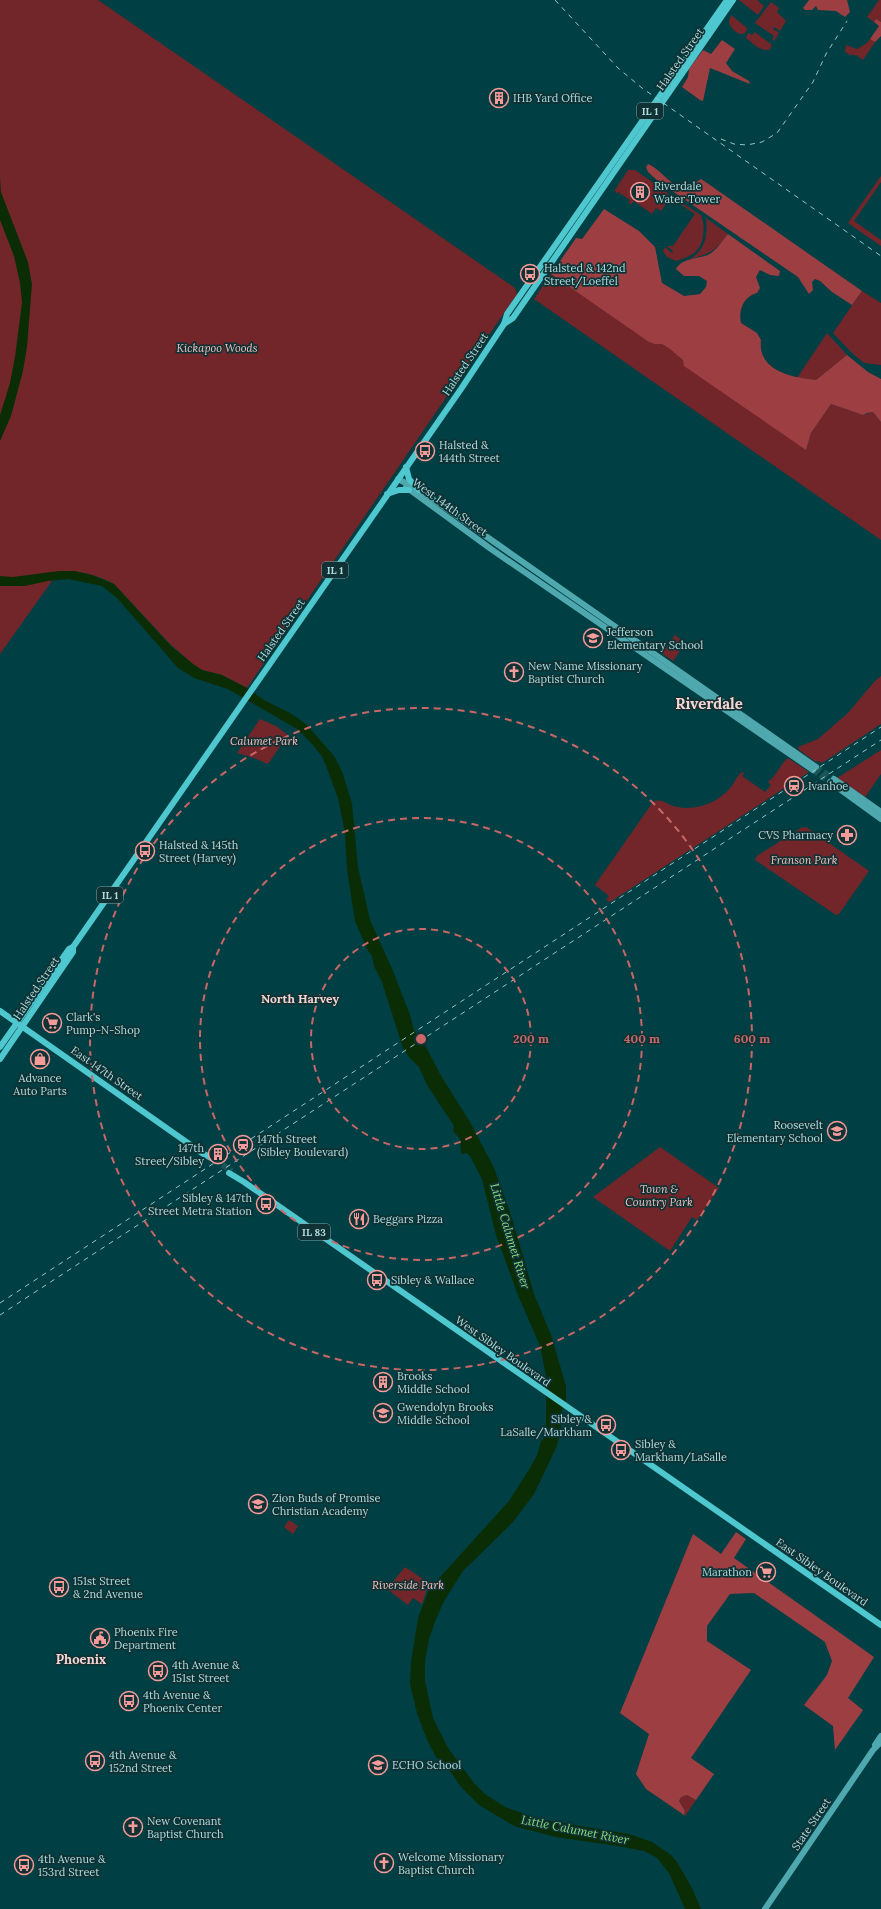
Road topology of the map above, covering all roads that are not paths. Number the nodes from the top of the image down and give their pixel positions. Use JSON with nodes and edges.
{"nodes":[{"id":1,"x":727,"y":0,"type":"edge"},
{"id":2,"x":733,"y":0,"type":"edge"},
{"id":3,"x":722,"y":11,"type":"junction"},
{"id":4,"x":406,"y":467,"type":"junction"},
{"id":5,"x":398,"y":479,"type":"junction"},
{"id":6,"x":409,"y":490,"type":"junction"},
{"id":7,"x":419,"y":490,"type":"junction"},
{"id":8,"x":387,"y":494,"type":"junction"},
{"id":9,"x":881,"y":812,"type":"edge"},
{"id":10,"x":881,"y":819,"type":"edge"},
{"id":11,"x":0,"y":1011,"type":"edge"},
{"id":12,"x":20,"y":1024,"type":"junction"},
{"id":13,"x":0,"y":1047,"type":"edge"},
{"id":14,"x":0,"y":1059,"type":"edge"},
{"id":15,"x":214,"y":1161,"type":"tunnel mouth"},
{"id":16,"x":231,"y":1172,"type":"tunnel mouth"},
{"id":17,"x":752,"y":1536,"type":"joint"},
{"id":18,"x":881,"y":1624,"type":"edge"},
{"id":19,"x":881,"y":1736,"type":"edge"},
{"id":20,"x":881,"y":1742,"type":"edge"},
{"id":21,"x":874,"y":1750,"type":"junction"},
{"id":22,"x":765,"y":1909,"type":"edge"}],
"edges":[{"from":1,"to":3,"type":"main road","name":"Halsted Street","number":"IL 1"},
{"from":2,"to":3,"type":"main road","name":"Halsted Street","number":"IL 1"},
{"from":3,"to":4,"type":"main road","name":"Halsted Street","number":"IL 1"},
{"from":4,"to":5,"type":"main road","name":"Halsted Street","number":"IL 1"},
{"from":4,"to":7,"type":"main road"},
{"from":5,"to":6,"type":"street","name":"West 144th Street"},
{"from":5,"to":7,"type":"street","name":"West 144th Street"},
{"from":5,"to":8,"type":"main road","name":"Halsted Street","number":"IL 1"},
{"from":6,"to":7,"type":"street","name":"West 144th Street"},
{"from":6,"to":8,"type":"main road"},
{"from":8,"to":12,"type":"main road","name":"Halsted Street","number":"IL 1"},
{"from":9,"to":10,"type":"street"},
{"from":11,"to":12,"type":"main road","name":"East 147th Street"},
{"from":12,"to":13,"type":"main road","name":"Halsted Street","number":"IL 1"},
{"from":12,"to":14,"type":"main road","name":"Halsted Street","number":"IL 1"},
{"from":12,"to":15,"type":"main road","name":"East 147th Street"},
{"from":16,"to":17,"type":"main road","name":"West Sibley Boulevard","number":"IL 83"},
{"from":17,"to":18,"type":"main road","name":"East Sibley Boulevard","number":"IL 83"},
{"from":19,"to":21,"type":"street","name":"State Street"},
{"from":20,"to":21,"type":"street","name":"State Street"},
{"from":21,"to":22,"type":"street","name":"State Street"}]}
